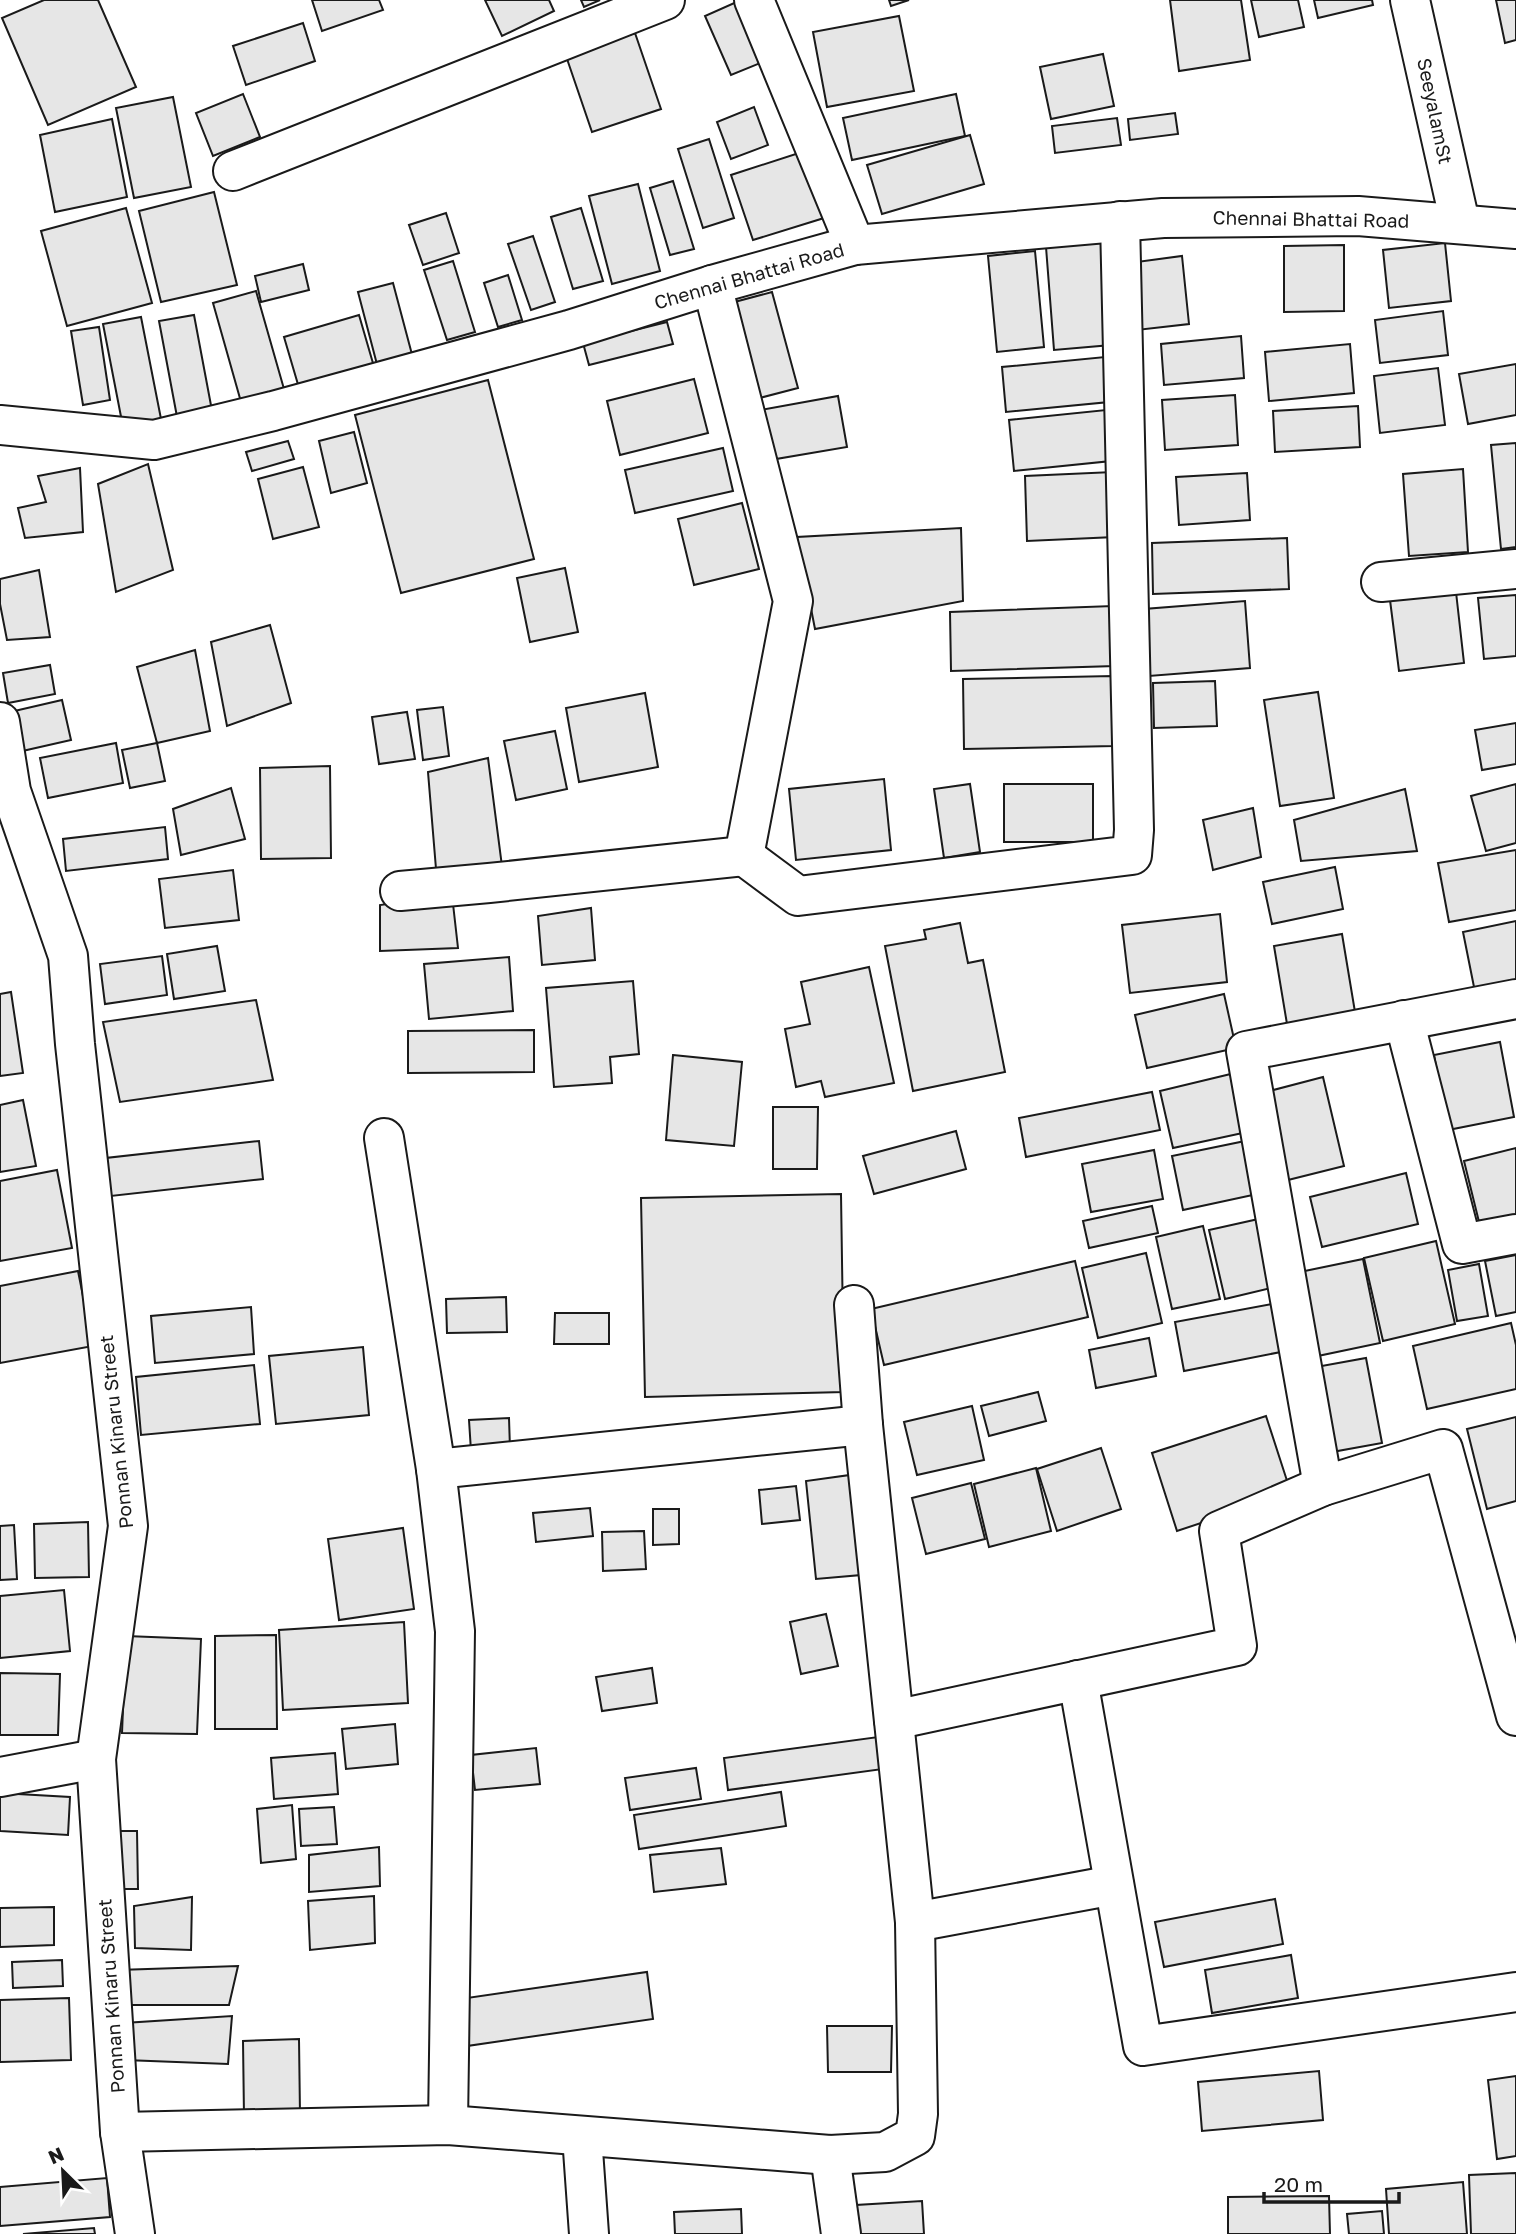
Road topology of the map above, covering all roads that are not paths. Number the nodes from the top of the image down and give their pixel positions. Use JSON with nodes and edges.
{"nodes":[{"id":1,"x":665,"y":0,"type":"edge"},
{"id":2,"x":754,"y":0,"type":"edge"},
{"id":3,"x":1410,"y":0,"type":"edge"},
{"id":4,"x":233,"y":170,"type":"dead end"},
{"id":5,"x":1120,"y":221,"type":"junction"},
{"id":6,"x":1460,"y":223,"type":"junction"},
{"id":7,"x":1516,"y":229,"type":"edge"},
{"id":8,"x":855,"y":245,"type":"junction"},
{"id":9,"x":712,"y":285,"type":"junction"},
{"id":10,"x":0,"y":425,"type":"edge"},
{"id":11,"x":1516,"y":569,"type":"edge"},
{"id":12,"x":1381,"y":582,"type":"dead end"},
{"id":13,"x":0,"y":722,"type":"edge"},
{"id":14,"x":744,"y":856,"type":"junction"},
{"id":15,"x":400,"y":891,"type":"dead end"},
{"id":16,"x":1516,"y":999,"type":"edge"},
{"id":17,"x":1404,"y":1020,"type":"junction"},
{"id":18,"x":384,"y":1138,"type":"dead end"},
{"id":19,"x":1516,"y":1234,"type":"edge"},
{"id":20,"x":854,"y":1305,"type":"dead end"},
{"id":21,"x":863,"y":1425,"type":"junction"},
{"id":22,"x":436,"y":1469,"type":"junction"},
{"id":23,"x":1323,"y":1486,"type":"junction"},
{"id":24,"x":1077,"y":1680,"type":"junction"},
{"id":25,"x":1516,"y":1716,"type":"edge"},
{"id":26,"x":894,"y":1720,"type":"junction"},
{"id":27,"x":96,"y":1759,"type":"junction"},
{"id":28,"x":0,"y":1777,"type":"edge"},
{"id":29,"x":1114,"y":1885,"type":"junction"},
{"id":30,"x":915,"y":1922,"type":"junction"},
{"id":31,"x":1516,"y":1992,"type":"edge"},
{"id":32,"x":449,"y":2125,"type":"junction"},
{"id":33,"x":120,"y":2132,"type":"junction"},
{"id":34,"x":582,"y":2136,"type":"junction"},
{"id":35,"x":830,"y":2155,"type":"junction"},
{"id":36,"x":135,"y":2234,"type":"edge"},
{"id":37,"x":589,"y":2234,"type":"edge"},
{"id":38,"x":842,"y":2234,"type":"edge"}],
"edges":[{"from":1,"to":4,"type":"street"},
{"from":2,"to":8,"type":"street"},
{"from":3,"to":6,"type":"street","name":"SeeyalamSt"},
{"from":5,"to":6,"type":"street","name":"Chennai Bhattai Road"},
{"from":5,"to":8,"type":"street","name":"Chennai Bhattai Road"},
{"from":5,"to":14,"type":"street"},
{"from":6,"to":7,"type":"street","name":"Chennai Bhattai Road"},
{"from":8,"to":9,"type":"street","name":"Chennai Bhattai Road"},
{"from":9,"to":10,"type":"street","name":"Chennai Bhattai Road"},
{"from":9,"to":14,"type":"street"},
{"from":11,"to":12,"type":"street"},
{"from":13,"to":27,"type":"street","name":"Ponnan Kinaru Street"},
{"from":14,"to":15,"type":"street"},
{"from":16,"to":17,"type":"street"},
{"from":17,"to":19,"type":"street"},
{"from":17,"to":23,"type":"street"},
{"from":18,"to":22,"type":"street"},
{"from":20,"to":21,"type":"street"},
{"from":21,"to":22,"type":"street"},
{"from":21,"to":26,"type":"street"},
{"from":22,"to":32,"type":"street"},
{"from":23,"to":24,"type":"street"},
{"from":23,"to":25,"type":"street"},
{"from":24,"to":26,"type":"street"},
{"from":24,"to":29,"type":"street"},
{"from":26,"to":30,"type":"street"},
{"from":27,"to":28,"type":"street"},
{"from":27,"to":33,"type":"street","name":"Ponnan Kinaru Street"},
{"from":29,"to":30,"type":"street"},
{"from":29,"to":31,"type":"street"},
{"from":30,"to":35,"type":"street"},
{"from":32,"to":33,"type":"street"},
{"from":32,"to":34,"type":"street"},
{"from":33,"to":36,"type":"street","name":"Ponnan Kinaru Street"},
{"from":34,"to":35,"type":"street"},
{"from":34,"to":37,"type":"street"},
{"from":35,"to":38,"type":"street"}]}
